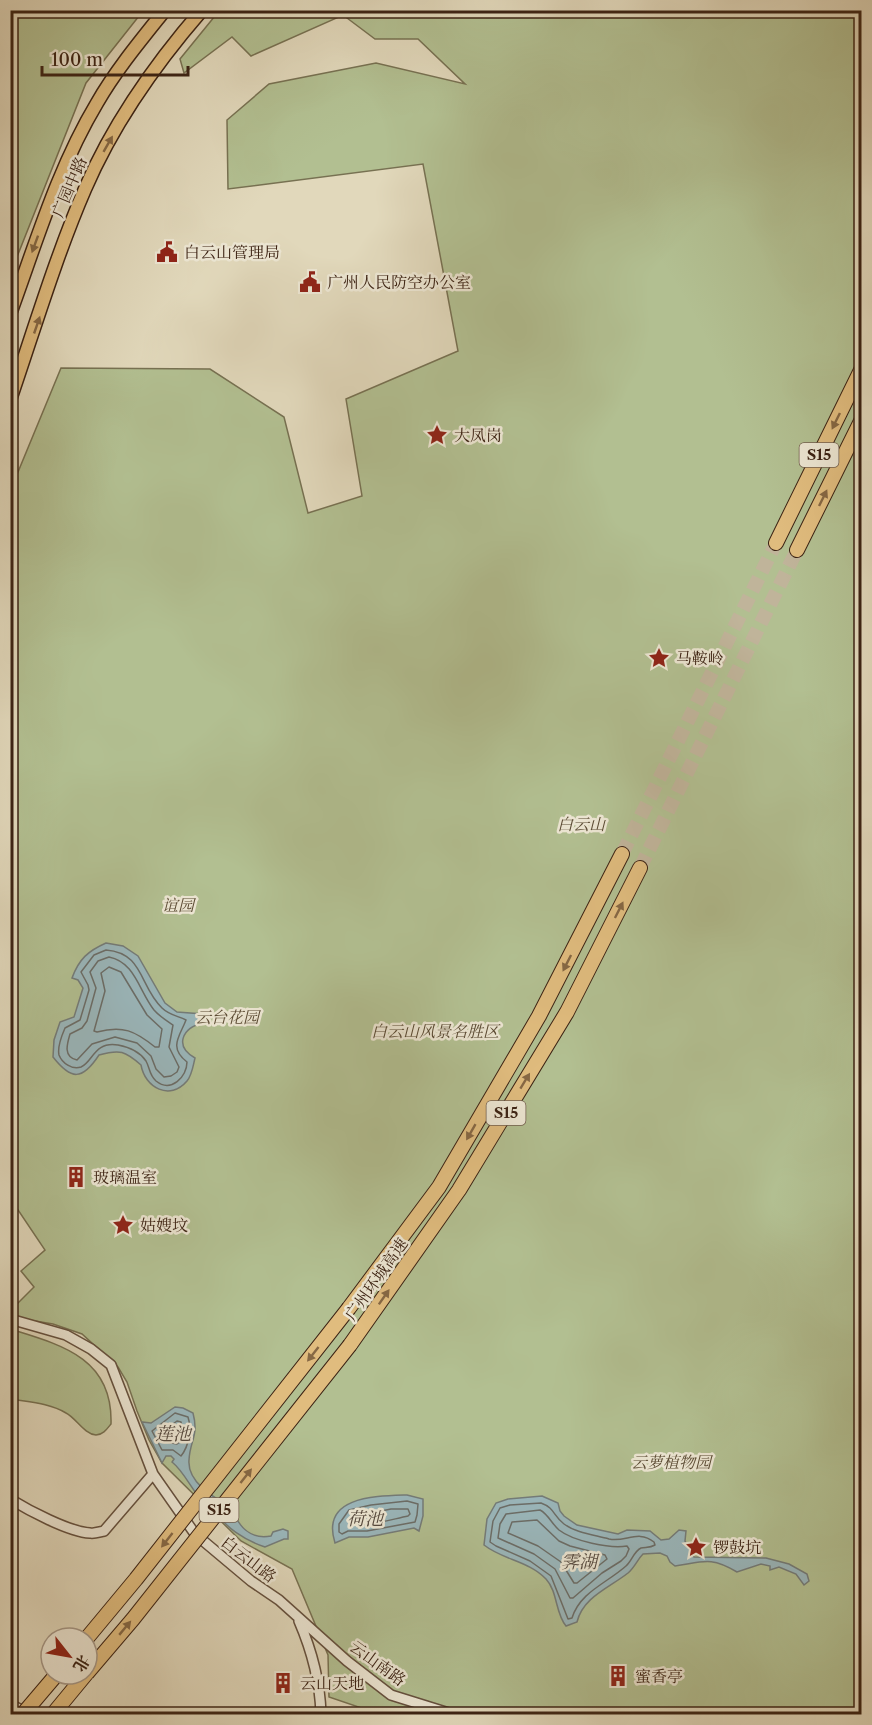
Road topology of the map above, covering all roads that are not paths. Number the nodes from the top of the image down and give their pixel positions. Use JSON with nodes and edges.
{"nodes":[{"id":1,"x":165,"y":10,"type":"edge"},
{"id":2,"x":202,"y":10,"type":"edge"},
{"id":3,"x":10,"y":314,"type":"edge"},
{"id":4,"x":861,"y":368,"type":"edge"},
{"id":5,"x":10,"y":400,"type":"edge"},
{"id":6,"x":861,"y":419,"type":"edge"},
{"id":7,"x":777,"y":543,"type":"tunnel mouth"},
{"id":8,"x":798,"y":550,"type":"tunnel mouth"},
{"id":9,"x":622,"y":854,"type":"tunnel mouth"},
{"id":10,"x":640,"y":868,"type":"tunnel mouth"},
{"id":11,"x":10,"y":1319,"type":"edge"},
{"id":12,"x":153,"y":1474,"type":"junction"},
{"id":13,"x":10,"y":1499,"type":"edge"},
{"id":14,"x":297,"y":1616,"type":"junction"},
{"id":15,"x":97,"y":1626,"type":"edge"},
{"id":16,"x":99,"y":1660,"type":"edge"},
{"id":17,"x":47,"y":1686,"type":"edge"},
{"id":18,"x":76,"y":1686,"type":"edge"},
{"id":19,"x":10,"y":1704,"type":"edge"},
{"id":20,"x":23,"y":1714,"type":"edge"},
{"id":21,"x":29,"y":1714,"type":"edge"},
{"id":22,"x":52,"y":1714,"type":"edge"},
{"id":23,"x":321,"y":1714,"type":"edge"},
{"id":24,"x":452,"y":1714,"type":"edge"}],
"edges":[{"from":1,"to":3,"type":"main road","name":"广园中路","one_way":true},
{"from":5,"to":2,"type":"main road","name":"广园中路","one_way":true},
{"from":4,"to":7,"type":"highway","number":"S15","one_way":true},
{"from":8,"to":6,"type":"highway","number":"S15","one_way":true},
{"from":9,"to":15,"type":"highway","name":"广州环城高速","number":"S15","one_way":true,"bridge":true},
{"from":16,"to":10,"type":"highway","name":"广州环城高速","number":"S15","one_way":true,"bridge":true},
{"from":11,"to":12,"type":"street","name":"白云山路"},
{"from":12,"to":13,"type":"street"},
{"from":12,"to":14,"type":"street","name":"白云山路"},
{"from":14,"to":23,"type":"street"},
{"from":14,"to":24,"type":"street","name":"云山南路"},
{"from":17,"to":20,"type":"highway","bridge":true},
{"from":18,"to":22,"type":"highway","name":"广州环城高速","number":"S15"},
{"from":19,"to":21,"type":"street"}]}
